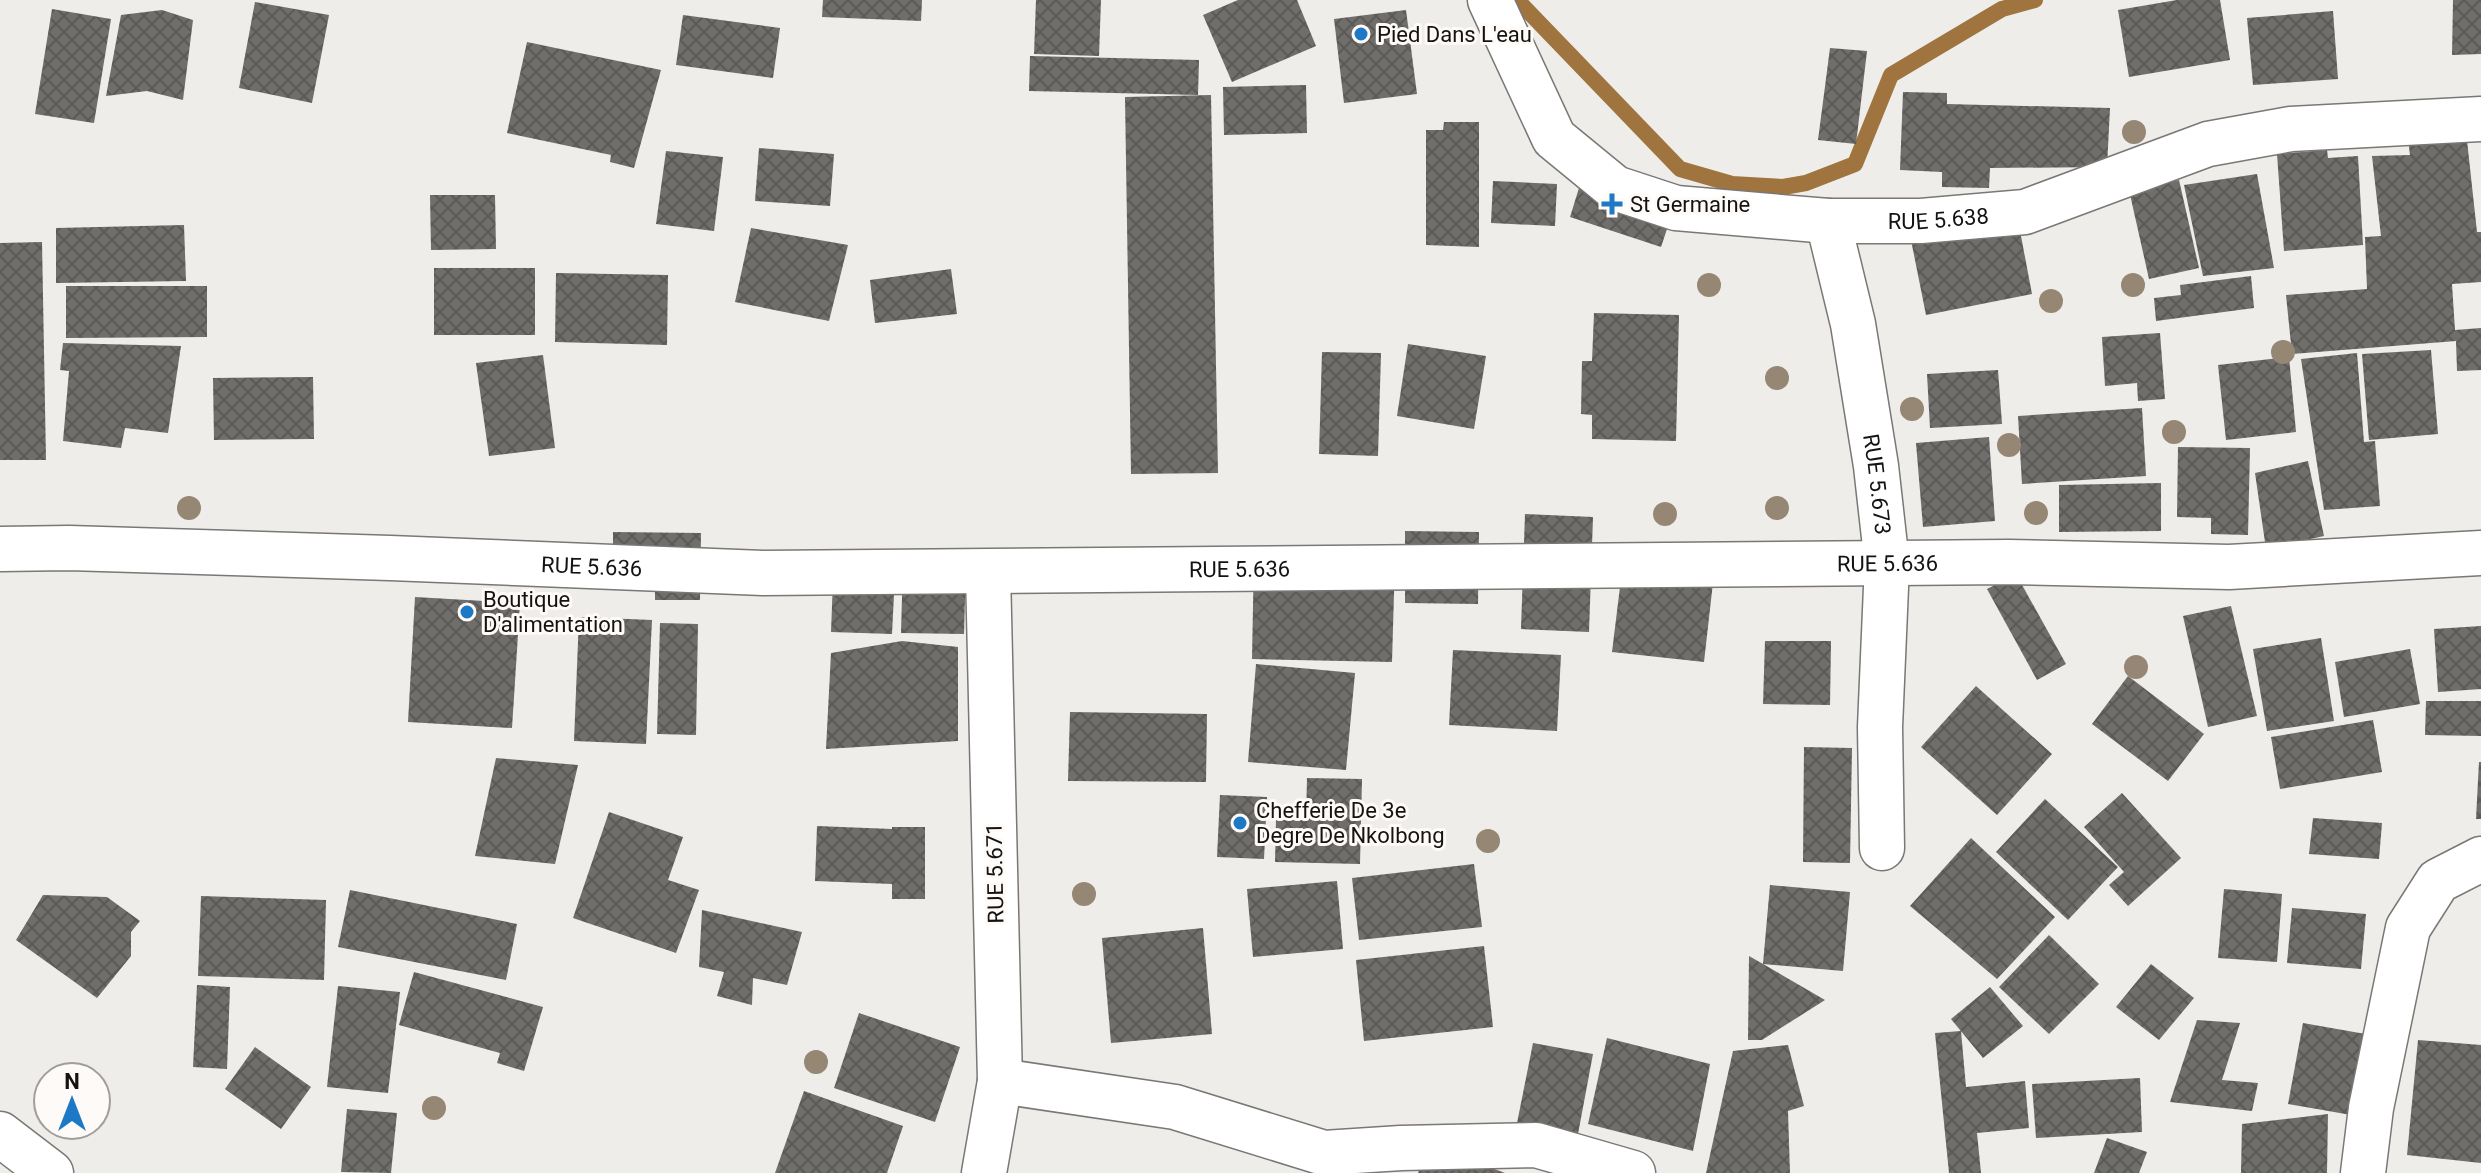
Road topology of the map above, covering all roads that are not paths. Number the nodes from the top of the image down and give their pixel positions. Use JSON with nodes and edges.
{"nodes":[{"id":1,"x":1490,"y":0,"type":"edge"},
{"id":2,"x":2481,"y":119,"type":"edge"},
{"id":3,"x":1828,"y":221,"type":"junction"},
{"id":4,"x":0,"y":549,"type":"edge"},
{"id":5,"x":2481,"y":553,"type":"edge"},
{"id":6,"x":1887,"y":564,"type":"junction"},
{"id":7,"x":988,"y":572,"type":"junction"},
{"id":8,"x":1882,"y":848,"type":"dead end"},
{"id":9,"x":2481,"y":859,"type":"edge"},
{"id":10,"x":1000,"y":1081,"type":"junction"},
{"id":11,"x":0,"y":1134,"type":"edge"},
{"id":12,"x":51,"y":1173,"type":"edge"},
{"id":13,"x":984,"y":1173,"type":"edge"},
{"id":14,"x":1633,"y":1173,"type":"edge"},
{"id":15,"x":2363,"y":1173,"type":"edge"}],
"edges":[{"from":1,"to":3,"type":"street","name":"RUE 5.638"},
{"from":2,"to":3,"type":"street","name":"RUE 5.638"},
{"from":3,"to":6,"type":"street","name":"RUE 5.673"},
{"from":4,"to":7,"type":"street","name":"RUE 5.636"},
{"from":5,"to":6,"type":"street","name":"RUE 5.636"},
{"from":6,"to":7,"type":"street","name":"RUE 5.636"},
{"from":6,"to":8,"type":"street","name":"RUE 5.673"},
{"from":7,"to":10,"type":"street","name":"RUE 5.671"},
{"from":9,"to":15,"type":"street"},
{"from":10,"to":13,"type":"street","name":"RUE 5.671"},
{"from":10,"to":14,"type":"street"},
{"from":11,"to":12,"type":"street"}]}
